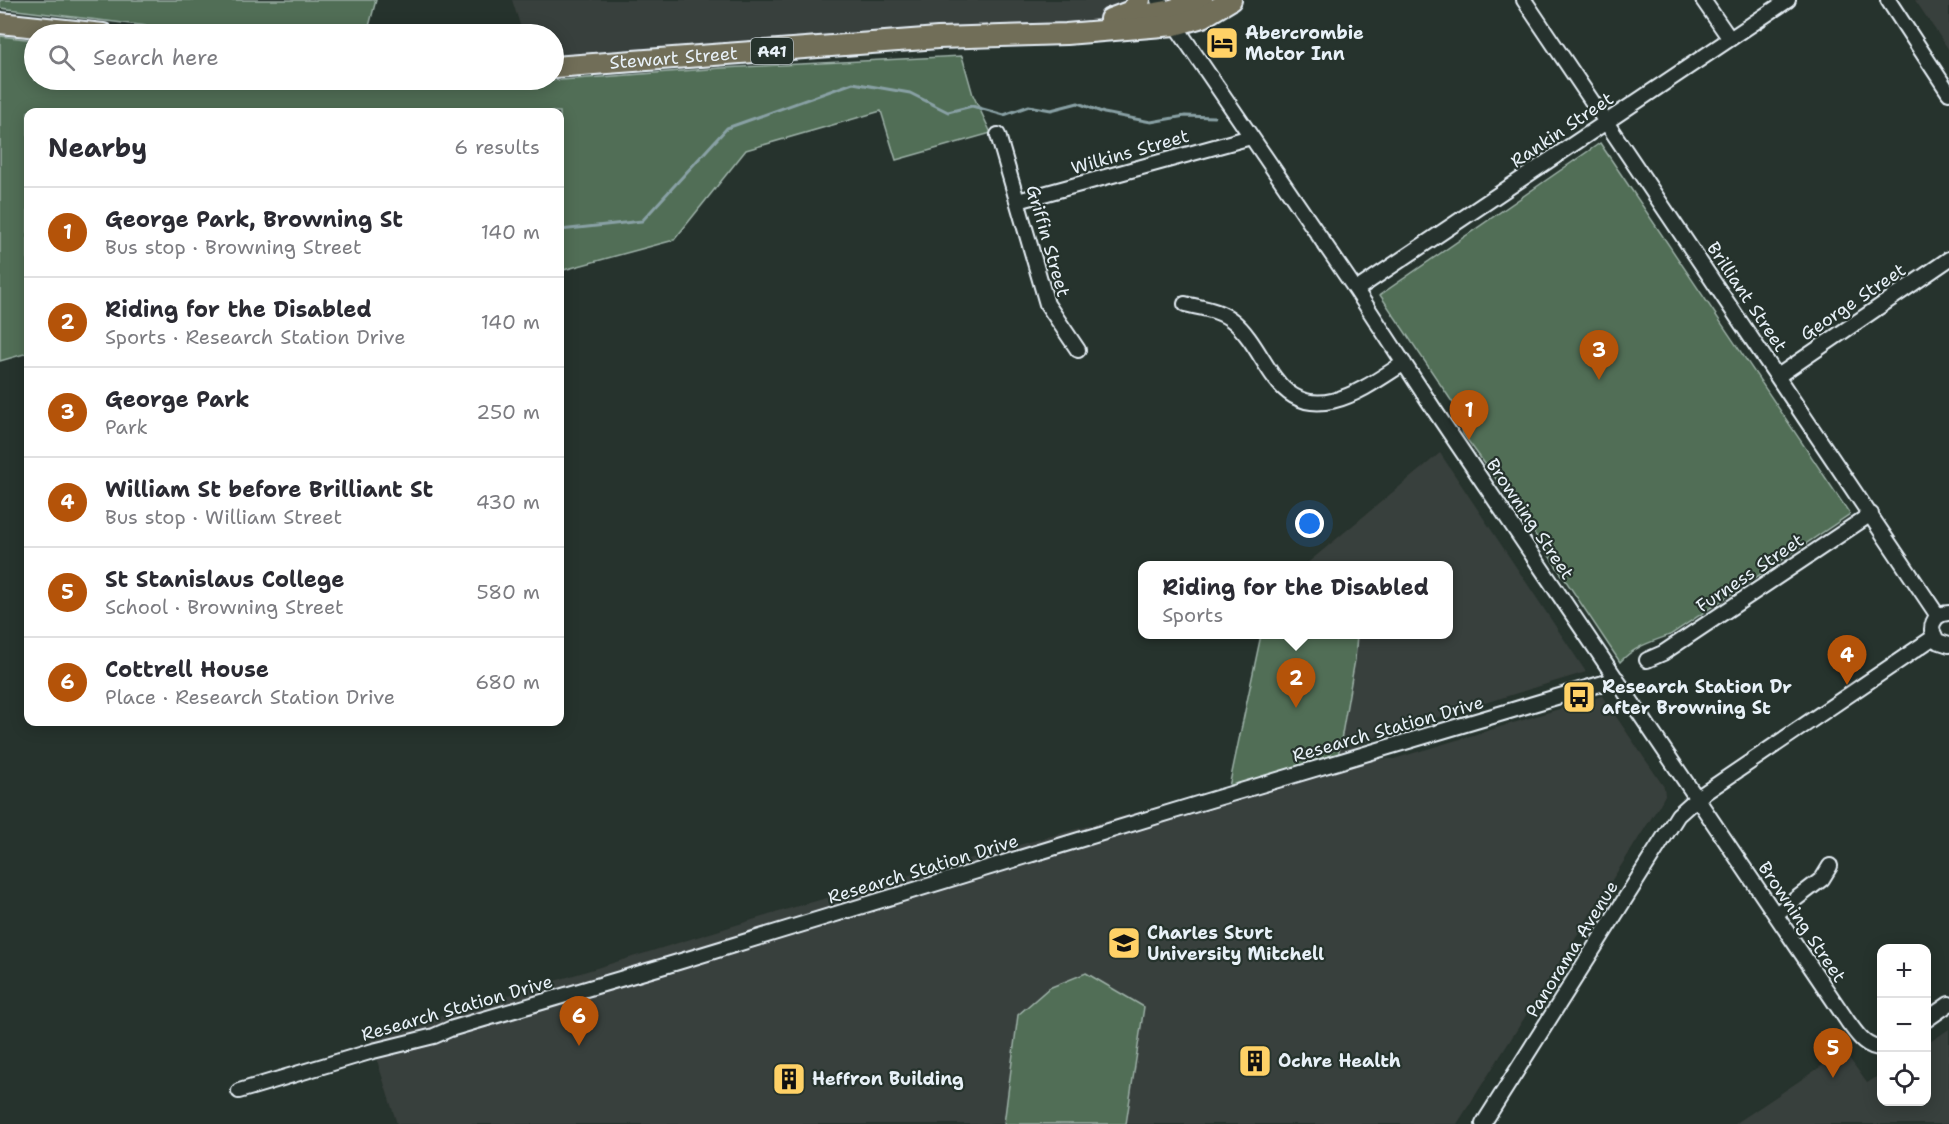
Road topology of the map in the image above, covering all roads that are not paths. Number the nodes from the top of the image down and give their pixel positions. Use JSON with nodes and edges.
{"nodes":[{"id":1,"x":1140,"y":0,"type":"edge"},
{"id":2,"x":1202,"y":0,"type":"edge"},
{"id":3,"x":1231,"y":0,"type":"edge"},
{"id":4,"x":1524,"y":0,"type":"edge"},
{"id":5,"x":1703,"y":0,"type":"edge"},
{"id":6,"x":1788,"y":0,"type":"edge"},
{"id":7,"x":1888,"y":0,"type":"edge"},
{"id":8,"x":1167,"y":12,"type":"edge"},
{"id":9,"x":1110,"y":19,"type":"junction"},
{"id":10,"x":0,"y":23,"type":"edge"},
{"id":11,"x":24,"y":26,"type":"edge"},
{"id":12,"x":938,"y":38,"type":"junction"},
{"id":13,"x":1730,"y":39,"type":"junction"},
{"id":14,"x":564,"y":66,"type":"edge"},
{"id":15,"x":1949,"y":93,"type":"edge"},
{"id":16,"x":1607,"y":122,"type":"junction"},
{"id":17,"x":998,"y":135,"type":"dead end"},
{"id":18,"x":1251,"y":136,"type":"junction"},
{"id":19,"x":1018,"y":201,"type":"junction"},
{"id":20,"x":1949,"y":259,"type":"edge"},
{"id":21,"x":1356,"y":290,"type":"junction"},
{"id":22,"x":1185,"y":304,"type":"dead end"},
{"id":23,"x":1078,"y":350,"type":"dead end"},
{"id":24,"x":1404,"y":363,"type":"junction"},
{"id":25,"x":1778,"y":376,"type":"junction"},
{"id":26,"x":1871,"y":514,"type":"junction"},
{"id":27,"x":1944,"y":614,"type":"edge"},
{"id":28,"x":1934,"y":638,"type":"junction"},
{"id":29,"x":1949,"y":645,"type":"edge"},
{"id":30,"x":1647,"y":660,"type":"dead end"},
{"id":31,"x":1617,"y":679,"type":"junction"},
{"id":32,"x":1697,"y":798,"type":"junction"},
{"id":33,"x":1830,"y":866,"type":"dead end"},
{"id":34,"x":1776,"y":914,"type":"junction"},
{"id":35,"x":1949,"y":1004,"type":"edge"},
{"id":36,"x":1931,"y":1017,"type":"edge"},
{"id":37,"x":1877,"y":1048,"type":"edge"},
{"id":38,"x":238,"y":1091,"type":"dead end"},
{"id":39,"x":1483,"y":1124,"type":"edge"}],
"edges":[{"from":1,"to":9,"type":"highway"},
{"from":2,"to":8,"type":"highway","name":"Stewart Street","number":"A41"},
{"from":3,"to":8,"type":"highway","name":"Stewart Street","number":"A41"},
{"from":4,"to":16,"type":"street","name":"Brilliant Street"},
{"from":5,"to":13,"type":"street"},
{"from":6,"to":13,"type":"street","name":"Rankin Street"},
{"from":7,"to":15,"type":"street"},
{"from":8,"to":9,"type":"highway","name":"Stewart Street","number":"A41"},
{"from":8,"to":12,"type":"highway","name":"Stewart Street","number":"A41"},
{"from":8,"to":18,"type":"street","name":"Browning Street"},
{"from":9,"to":12,"type":"highway","name":"Stewart Street","number":"A41"},
{"from":10,"to":11,"type":"highway"},
{"from":12,"to":14,"type":"highway","name":"Stewart Street","number":"A41"},
{"from":13,"to":16,"type":"street","name":"Rankin Street"},
{"from":16,"to":21,"type":"street","name":"Rankin Street"},
{"from":16,"to":25,"type":"street","name":"Brilliant Street"},
{"from":17,"to":19,"type":"street","name":"Griffin Street"},
{"from":18,"to":19,"type":"street","name":"Wilkins Street"},
{"from":18,"to":21,"type":"street","name":"Browning Street"},
{"from":19,"to":23,"type":"street","name":"Griffin Street"},
{"from":20,"to":25,"type":"street","name":"George Street"},
{"from":21,"to":24,"type":"street","name":"Browning Street"},
{"from":22,"to":24,"type":"street"},
{"from":24,"to":31,"type":"street","name":"Browning Street"},
{"from":25,"to":26,"type":"street","name":"Brilliant Street"},
{"from":26,"to":27,"type":"street","name":"Brilliant Street"},
{"from":26,"to":30,"type":"street","name":"Furness Street"},
{"from":27,"to":28,"type":"street"},
{"from":28,"to":29,"type":"street"},
{"from":28,"to":32,"type":"street","name":"Panorama Avenue"},
{"from":31,"to":32,"type":"street","name":"Browning Street"},
{"from":31,"to":38,"type":"street","name":"Research Station Drive"},
{"from":32,"to":34,"type":"street","name":"Browning Street"},
{"from":32,"to":39,"type":"street","name":"Panorama Avenue"},
{"from":33,"to":34,"type":"street"},
{"from":34,"to":37,"type":"street","name":"Browning Street"},
{"from":35,"to":36,"type":"street"}]}
